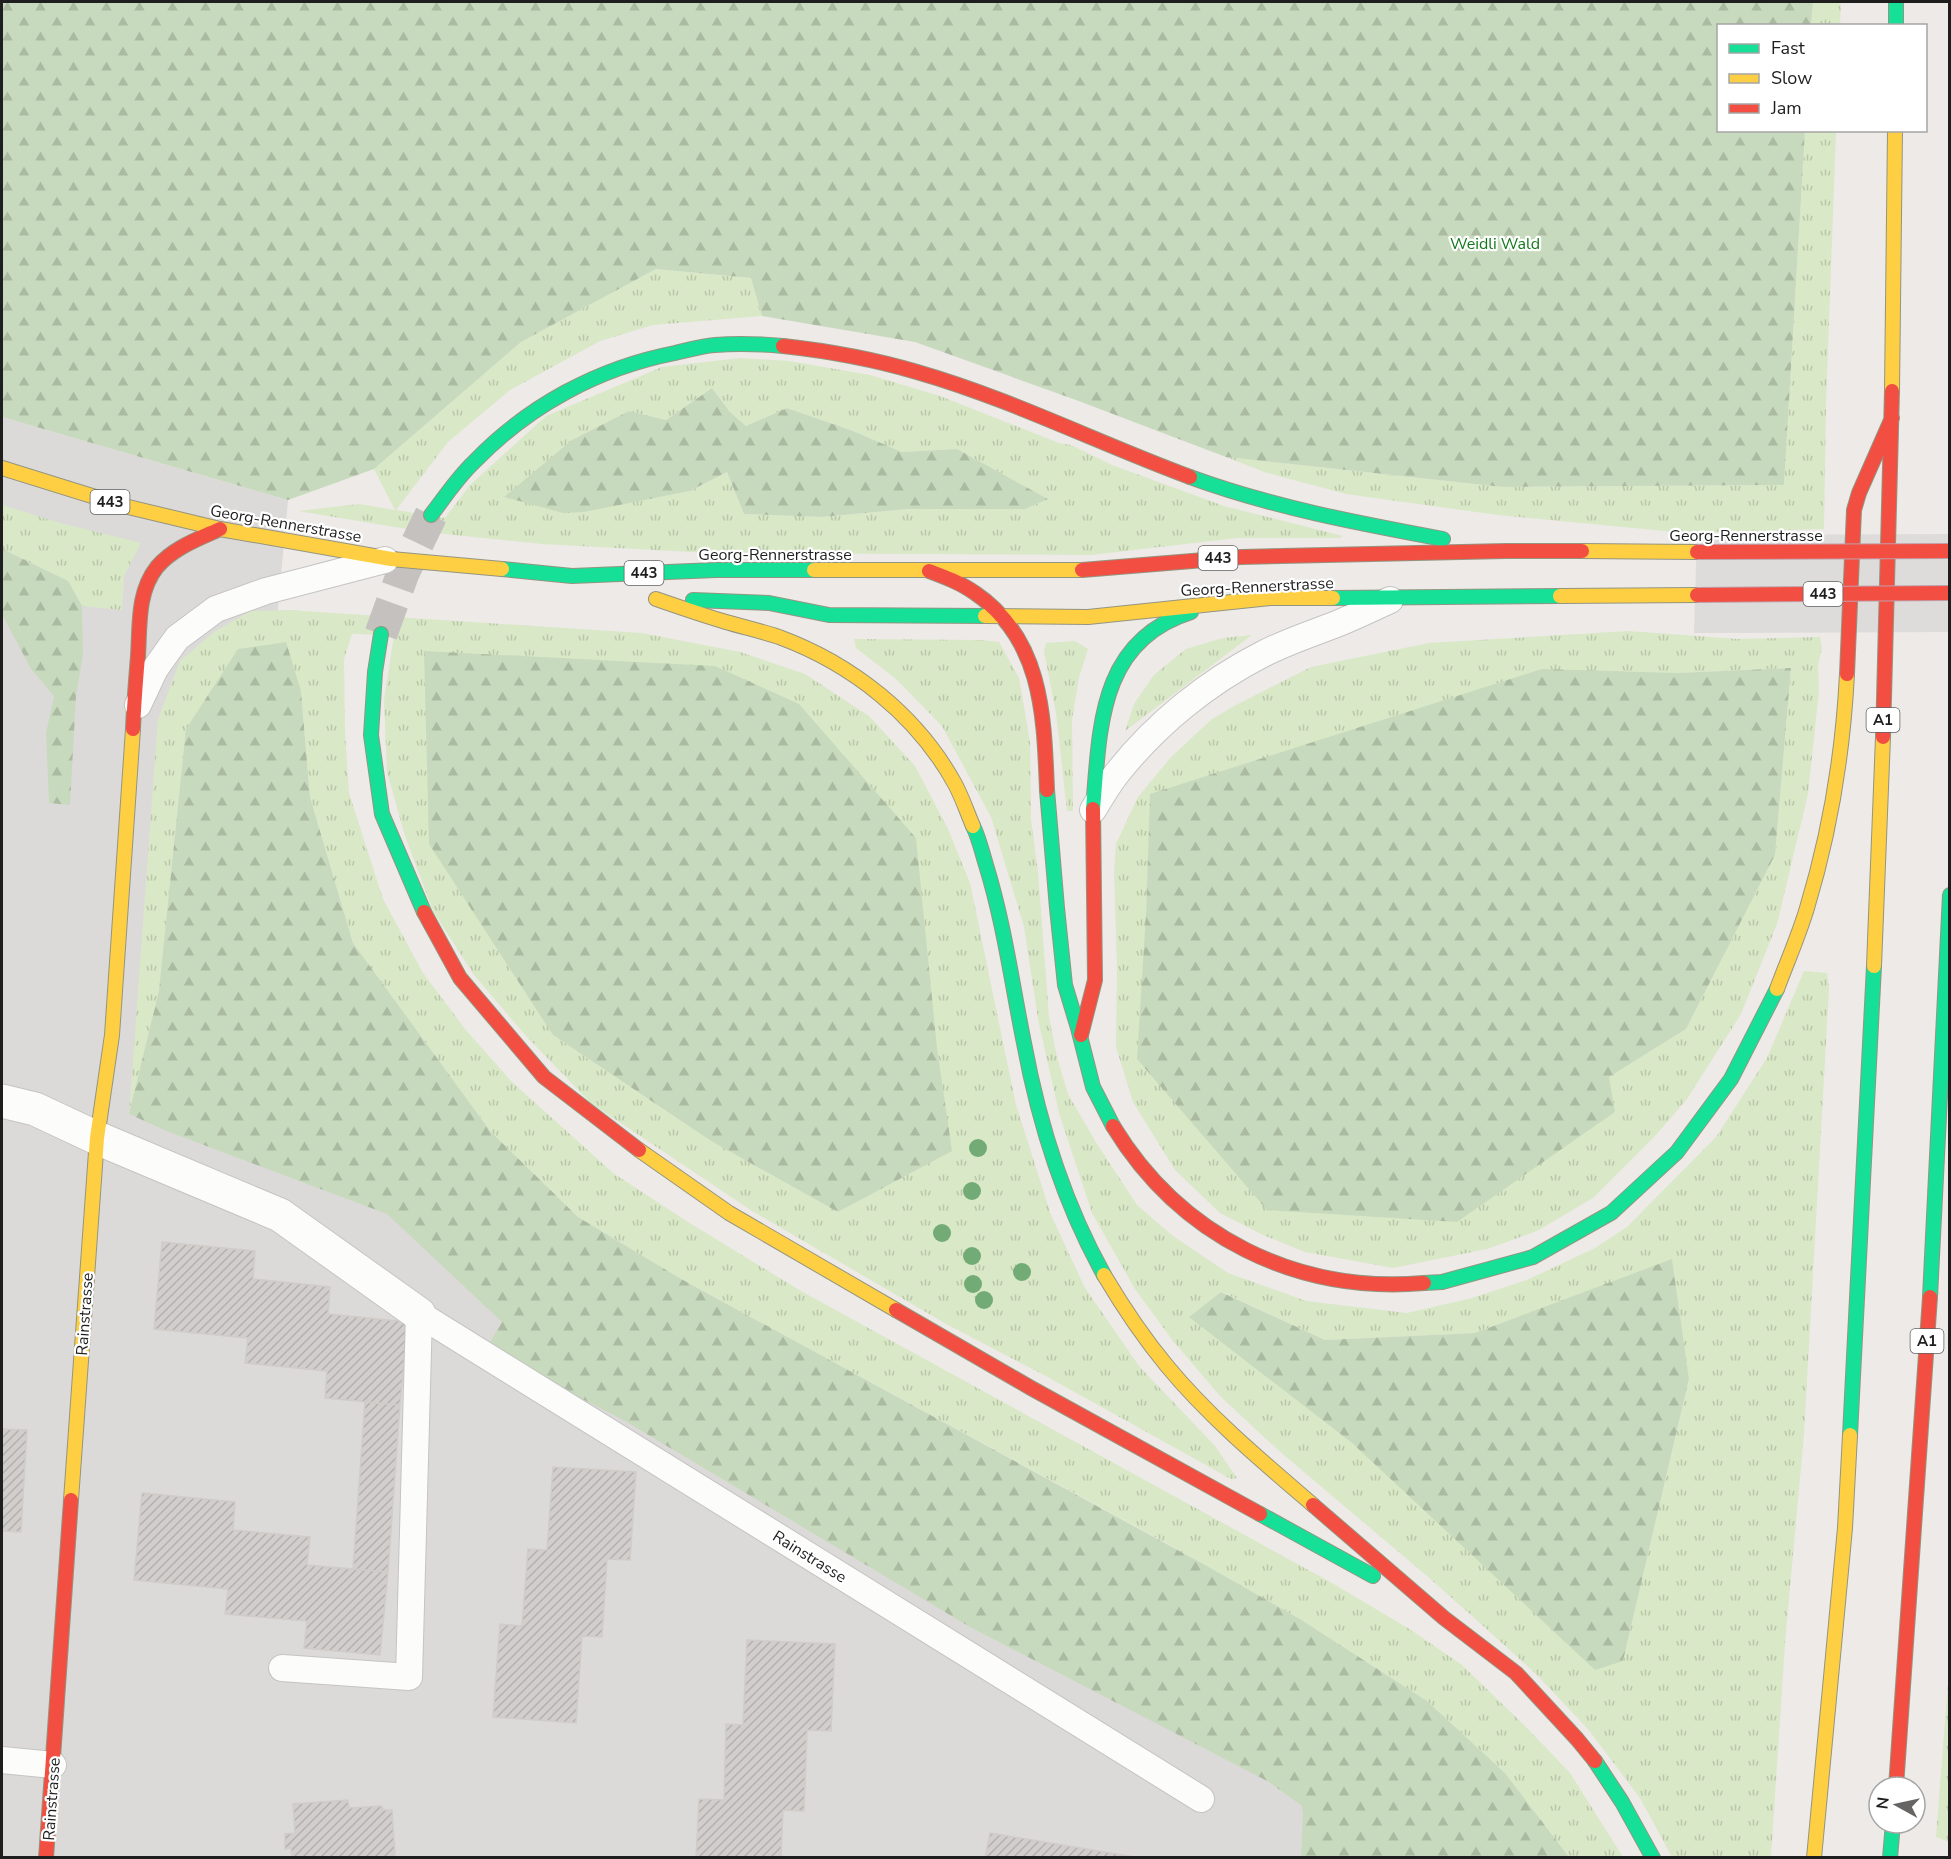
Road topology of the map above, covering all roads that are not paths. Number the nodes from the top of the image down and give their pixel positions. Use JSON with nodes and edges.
{"nodes":[{"id":1,"x":1896,"y":2,"type":"edge"},
{"id":2,"x":1896,"y":24,"type":"edge"},
{"id":3,"x":1895,"y":132,"type":"edge"},
{"id":4,"x":1892,"y":418,"type":"junction"},
{"id":5,"x":2,"y":468,"type":"edge"},
{"id":6,"x":431,"y":515,"type":"tunnel mouth"},
{"id":7,"x":220,"y":530,"type":"junction"},
{"id":8,"x":1506,"y":551,"type":"junction"},
{"id":9,"x":1950,"y":551,"type":"edge"},
{"id":10,"x":391,"y":559,"type":"junction"},
{"id":11,"x":929,"y":571,"type":"junction"},
{"id":12,"x":572,"y":576,"type":"junction"},
{"id":13,"x":614,"y":588,"type":"dead end"},
{"id":14,"x":1950,"y":592,"type":"edge"},
{"id":15,"x":1398,"y":596,"type":"junction"},
{"id":16,"x":1218,"y":603,"type":"junction"},
{"id":17,"x":1002,"y":616,"type":"junction"},
{"id":18,"x":381,"y":634,"type":"tunnel mouth"},
{"id":19,"x":135,"y":711,"type":"junction"},
{"id":20,"x":1093,"y":810,"type":"junction"},
{"id":21,"x":1950,"y":895,"type":"edge"},
{"id":22,"x":1081,"y":1035,"type":"junction"},
{"id":23,"x":2,"y":1101,"type":"edge"},
{"id":24,"x":97,"y":1138,"type":"junction"},
{"id":25,"x":419,"y":1314,"type":"junction"},
{"id":26,"x":1444,"y":1617,"type":"junction"},
{"id":27,"x":282,"y":1668,"type":"dead end"},
{"id":28,"x":2,"y":1760,"type":"edge"},
{"id":29,"x":53,"y":1765,"type":"junction"},
{"id":30,"x":1897,"y":1775,"type":"edge"},
{"id":31,"x":1201,"y":1799,"type":"dead end"},
{"id":32,"x":1892,"y":1835,"type":"edge"},
{"id":33,"x":46,"y":1857,"type":"edge"},
{"id":34,"x":1653,"y":1857,"type":"edge"},
{"id":35,"x":1814,"y":1857,"type":"edge"},
{"id":36,"x":1890,"y":1857,"type":"edge"}],
"edges":[{"from":1,"to":2,"type":"main road"},
{"from":3,"to":4,"type":"main road","number":"A1"},
{"from":4,"to":22,"type":"main road"},
{"from":4,"to":35,"type":"main road","number":"A1"},
{"from":5,"to":7,"type":"main road","name":"Georg-Rennerstrasse","number":"443"},
{"from":6,"to":8,"type":"main road"},
{"from":7,"to":10,"type":"main road","name":"Georg-Rennerstrasse","number":"443"},
{"from":7,"to":19,"type":"main road"},
{"from":8,"to":9,"type":"main road","name":"Georg-Rennerstrasse","number":"443","bridge":true},
{"from":8,"to":11,"type":"main road","name":"Georg-Rennerstrasse","number":"443"},
{"from":10,"to":12,"type":"main road","name":"Georg-Rennerstrasse","number":"443"},
{"from":10,"to":19,"type":"lane"},
{"from":11,"to":12,"type":"main road","name":"Georg-Rennerstrasse","number":"443"},
{"from":11,"to":17,"type":"main road"},
{"from":12,"to":13,"type":"main road","name":"Georg-Rennerstrasse","number":"443"},
{"from":14,"to":15,"type":"main road","name":"Georg-Rennerstrasse","number":"443","bridge":true},
{"from":15,"to":16,"type":"main road","name":"Georg-Rennerstrasse","number":"443"},
{"from":15,"to":20,"type":"lane"},
{"from":16,"to":17,"type":"main road","name":"Georg-Rennerstrasse","number":"443"},
{"from":16,"to":20,"type":"main road"},
{"from":17,"to":22,"type":"main road"},
{"from":17,"to":26,"type":"main road","name":"Georg-Rennerstrasse","number":"443"},
{"from":18,"to":26,"type":"main road"},
{"from":19,"to":24,"type":"main road"},
{"from":20,"to":22,"type":"main road"},
{"from":21,"to":30,"type":"main road","number":"A1"},
{"from":23,"to":24,"type":"street"},
{"from":24,"to":25,"type":"street","name":"Rainstrasse"},
{"from":24,"to":29,"type":"main road","name":"Rainstrasse"},
{"from":25,"to":27,"type":"lane"},
{"from":25,"to":31,"type":"lane","name":"Rainstrasse"},
{"from":26,"to":34,"type":"main road"},
{"from":28,"to":29,"type":"lane"},
{"from":29,"to":33,"type":"main road","name":"Rainstrasse"},
{"from":32,"to":36,"type":"main road"}]}
